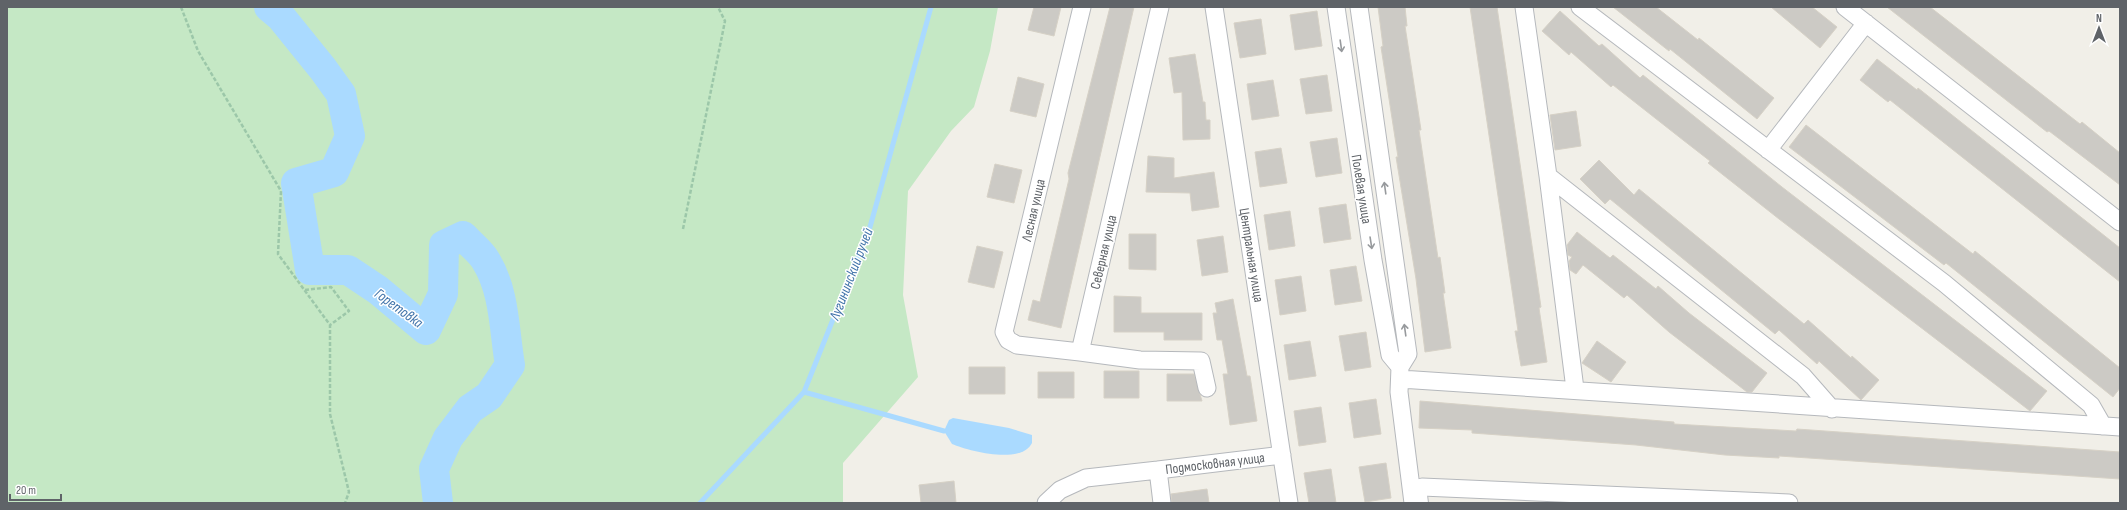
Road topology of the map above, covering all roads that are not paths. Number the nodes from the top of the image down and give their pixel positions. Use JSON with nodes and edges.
{"nodes":[{"id":1,"x":1082,"y":7,"type":"edge"},
{"id":2,"x":1160,"y":7,"type":"edge"},
{"id":3,"x":1214,"y":7,"type":"edge"},
{"id":4,"x":1336,"y":7,"type":"edge"},
{"id":5,"x":1359,"y":7,"type":"edge"},
{"id":6,"x":1524,"y":7,"type":"edge"},
{"id":7,"x":1580,"y":7,"type":"edge"},
{"id":8,"x":1845,"y":7,"type":"edge"},
{"id":9,"x":1866,"y":23,"type":"junction"},
{"id":10,"x":1373,"y":105,"type":"junction"},
{"id":11,"x":1350,"y":109,"type":"junction"},
{"id":12,"x":1768,"y":150,"type":"junction"},
{"id":13,"x":1548,"y":176,"type":"junction"},
{"id":14,"x":2120,"y":222,"type":"edge"},
{"id":15,"x":1080,"y":352,"type":"junction"},
{"id":16,"x":1400,"y":373,"type":"junction"},
{"id":17,"x":1207,"y":388,"type":"dead end"},
{"id":18,"x":1574,"y":390,"type":"junction"},
{"id":19,"x":1832,"y":409,"type":"junction"},
{"id":20,"x":2112,"y":427,"type":"edge"},
{"id":21,"x":1282,"y":455,"type":"junction"},
{"id":22,"x":1158,"y":470,"type":"junction"},
{"id":23,"x":1423,"y":495,"type":"edge"},
{"id":24,"x":1046,"y":503,"type":"edge"},
{"id":25,"x":1162,"y":503,"type":"edge"},
{"id":26,"x":1289,"y":503,"type":"edge"},
{"id":27,"x":1413,"y":503,"type":"edge"},
{"id":28,"x":1789,"y":503,"type":"edge"}],
"edges":[{"from":1,"to":15,"type":"street","name":"Лесная улица"},
{"from":2,"to":15,"type":"street","name":"Северная улица"},
{"from":3,"to":21,"type":"street","name":"Центральная улица"},
{"from":4,"to":11,"type":"street","name":"Полевая улица","one_way":true},
{"from":5,"to":10,"type":"street","name":"Полевая улица"},
{"from":6,"to":13,"type":"street"},
{"from":7,"to":12,"type":"street"},
{"from":8,"to":9,"type":"street"},
{"from":9,"to":12,"type":"street"},
{"from":9,"to":14,"type":"street"},
{"from":10,"to":11,"type":"street"},
{"from":16,"to":10,"type":"street","name":"Полевая улица","one_way":true},
{"from":11,"to":16,"type":"street","name":"Полевая улица","one_way":true},
{"from":12,"to":20,"type":"street"},
{"from":13,"to":18,"type":"street"},
{"from":13,"to":19,"type":"street"},
{"from":15,"to":17,"type":"street"},
{"from":16,"to":18,"type":"street"},
{"from":16,"to":27,"type":"street","name":"Полевая улица"},
{"from":18,"to":19,"type":"street"},
{"from":19,"to":20,"type":"street"},
{"from":21,"to":22,"type":"street","name":"Подмосковная улица"},
{"from":21,"to":26,"type":"street","name":"Центральная улица"},
{"from":22,"to":24,"type":"street"},
{"from":22,"to":25,"type":"street","name":"Подмосковная улица"},
{"from":23,"to":28,"type":"street"}]}
